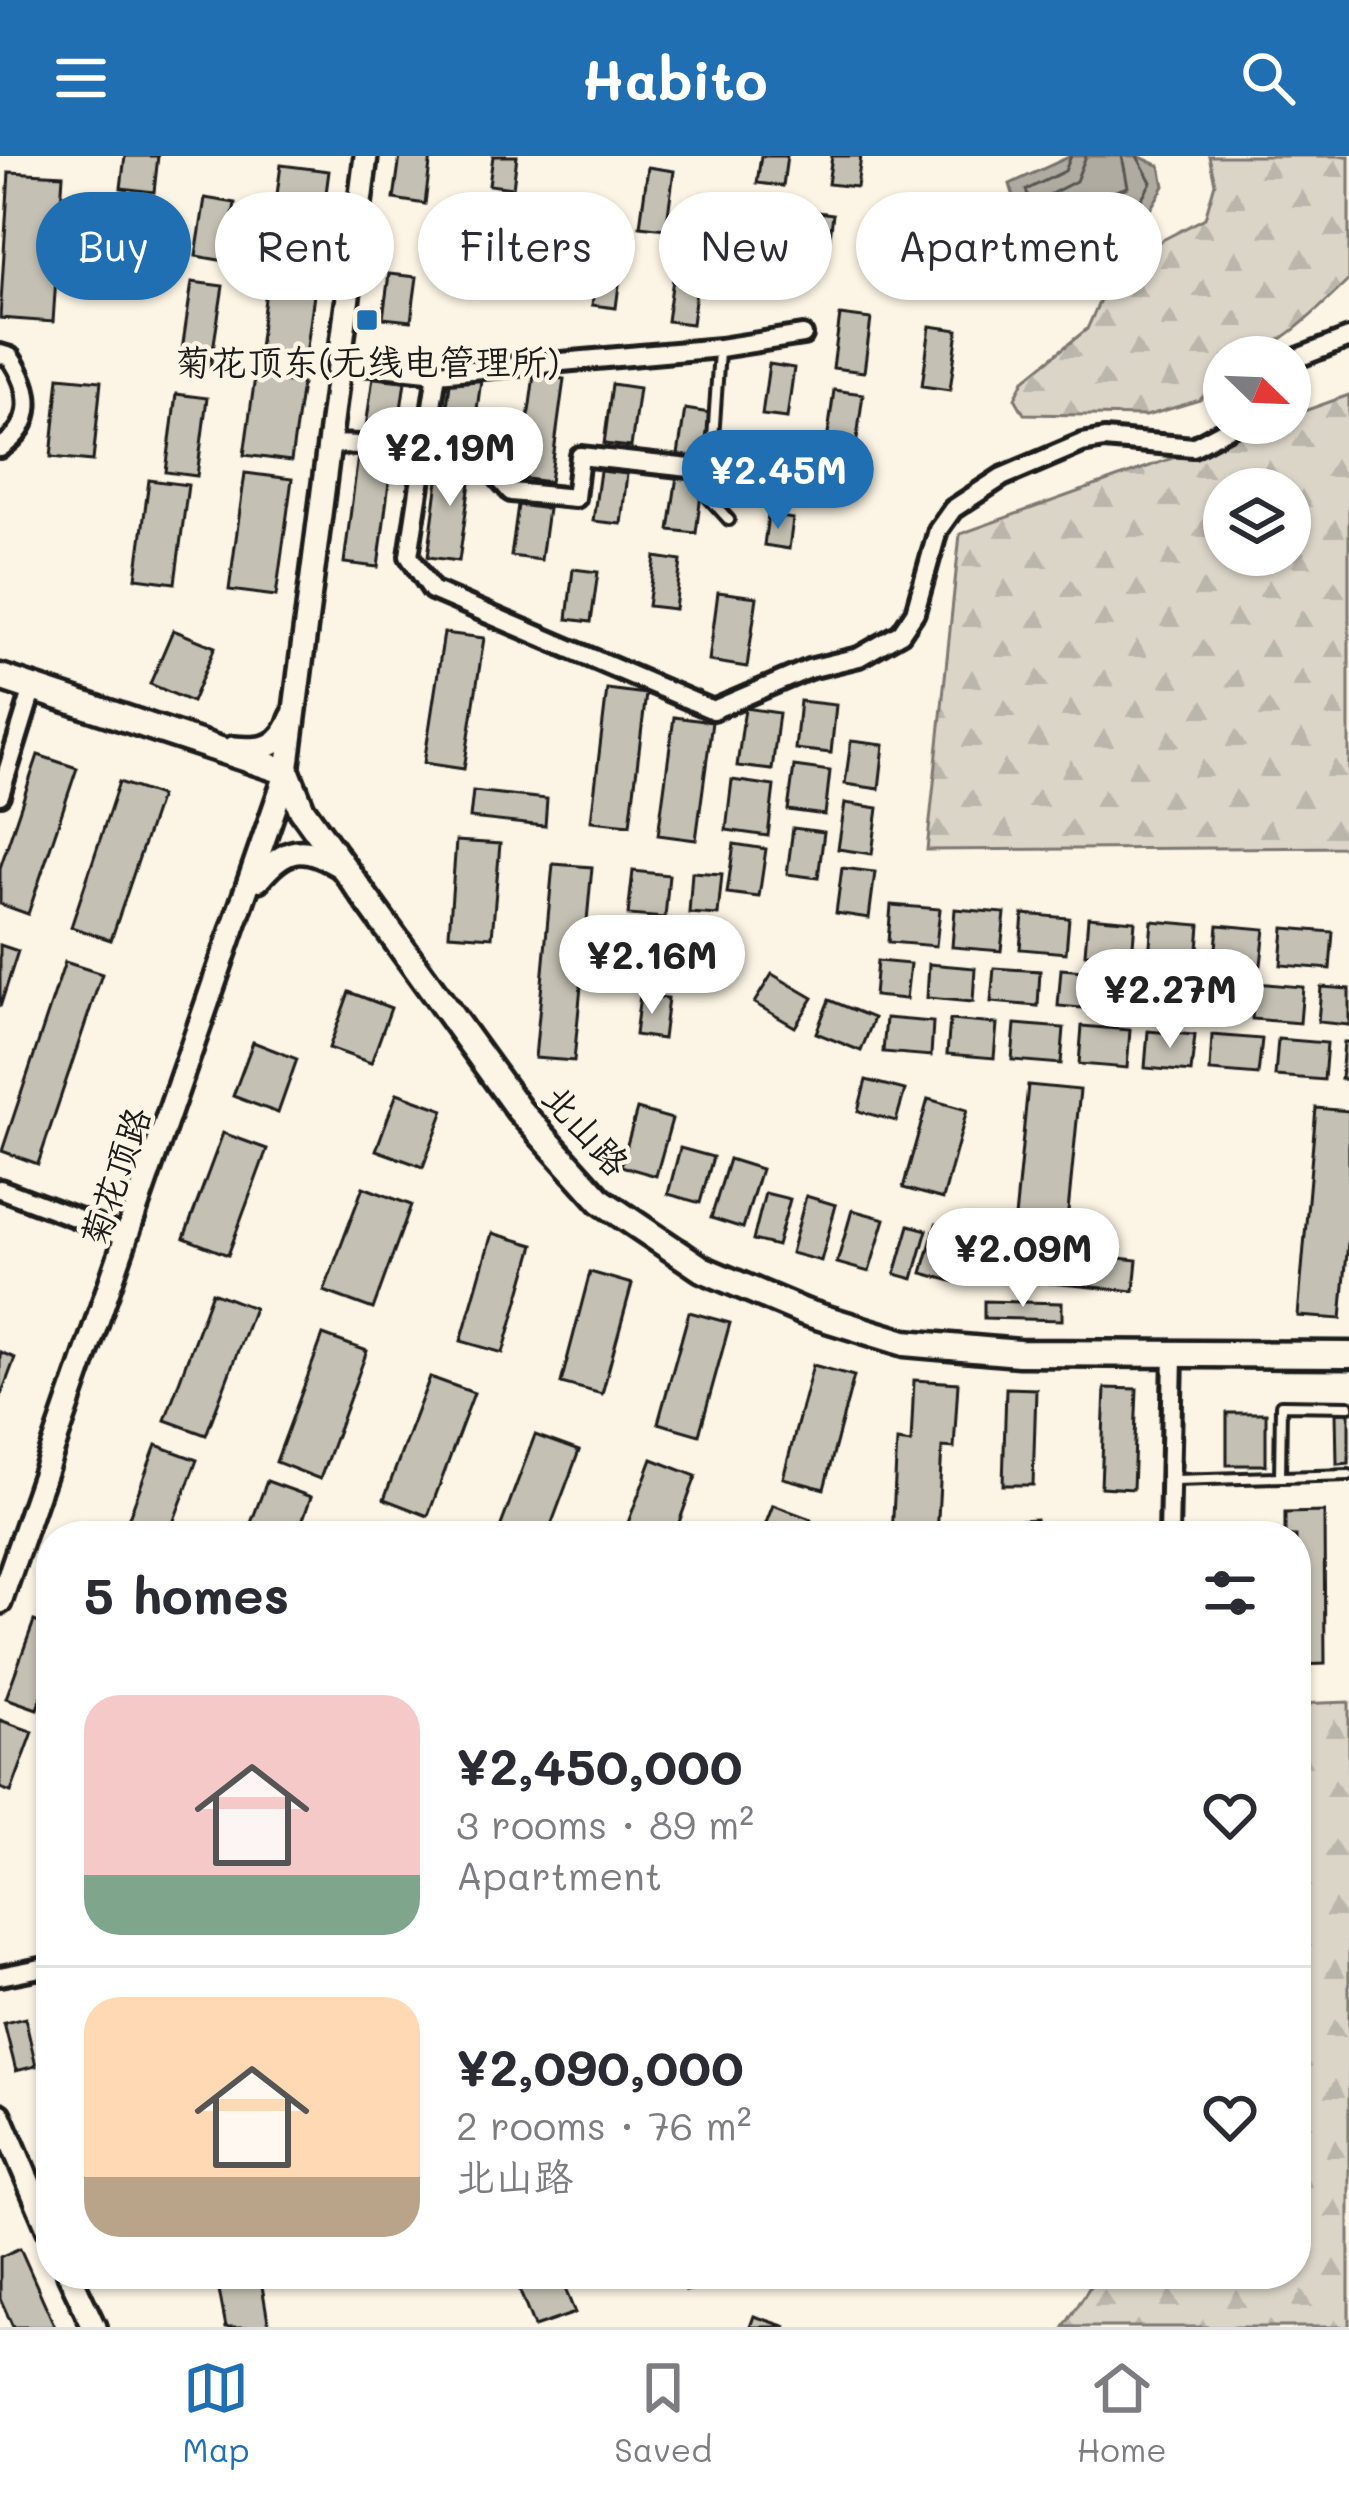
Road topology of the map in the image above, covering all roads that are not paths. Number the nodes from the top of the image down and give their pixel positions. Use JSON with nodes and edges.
{"nodes":[{"id":1,"x":366,"y":156,"type":"edge"},
{"id":2,"x":803,"y":335,"type":"dead end"},
{"id":3,"x":1349,"y":338,"type":"edge"},
{"id":4,"x":720,"y":348,"type":"junction"},
{"id":5,"x":1311,"y":353,"type":"edge"},
{"id":6,"x":0,"y":354,"type":"edge"},
{"id":7,"x":343,"y":363,"type":"junction"},
{"id":8,"x":437,"y":373,"type":"junction"},
{"id":9,"x":1203,"y":442,"type":"edge"},
{"id":10,"x":332,"y":444,"type":"junction"},
{"id":11,"x":0,"y":448,"type":"edge"},
{"id":12,"x":426,"y":449,"type":"junction"},
{"id":13,"x":708,"y":470,"type":"junction"},
{"id":14,"x":730,"y":520,"type":"dead end"},
{"id":15,"x":0,"y":677,"type":"edge"},
{"id":16,"x":33,"y":688,"type":"junction"},
{"id":17,"x":299,"y":700,"type":"junction"},
{"id":18,"x":210,"y":747,"type":"junction"},
{"id":19,"x":287,"y":772,"type":"junction"},
{"id":20,"x":0,"y":796,"type":"edge"},
{"id":21,"x":345,"y":870,"type":"junction"},
{"id":22,"x":246,"y":895,"type":"junction"},
{"id":23,"x":0,"y":1189,"type":"edge"},
{"id":24,"x":128,"y":1237,"type":"junction"},
{"id":25,"x":1173,"y":1355,"type":"junction"},
{"id":26,"x":1349,"y":1355,"type":"edge"},
{"id":27,"x":1349,"y":1406,"type":"edge"},
{"id":28,"x":1349,"y":1475,"type":"edge"},
{"id":29,"x":1280,"y":1477,"type":"junction"},
{"id":30,"x":1174,"y":1480,"type":"junction"},
{"id":31,"x":1170,"y":1521,"type":"edge"},
{"id":32,"x":0,"y":1601,"type":"edge"},
{"id":33,"x":36,"y":1969,"type":"edge"},
{"id":34,"x":0,"y":1976,"type":"edge"},
{"id":35,"x":0,"y":2115,"type":"edge"},
{"id":36,"x":36,"y":2200,"type":"edge"},
{"id":37,"x":76,"y":2289,"type":"edge"},
{"id":38,"x":94,"y":2327,"type":"edge"}],
"edges":[{"from":1,"to":7,"type":"street"},
{"from":2,"to":4,"type":"street"},
{"from":3,"to":5,"type":"street"},
{"from":4,"to":8,"type":"street"},
{"from":4,"to":13,"type":"lane"},
{"from":6,"to":11,"type":"street"},
{"from":7,"to":8,"type":"street"},
{"from":7,"to":10,"type":"street"},
{"from":8,"to":12,"type":"street"},
{"from":9,"to":12,"type":"street"},
{"from":10,"to":12,"type":"street"},
{"from":10,"to":17,"type":"street"},
{"from":12,"to":13,"type":"street"},
{"from":13,"to":14,"type":"lane"},
{"from":15,"to":16,"type":"main road"},
{"from":16,"to":18,"type":"main road"},
{"from":16,"to":20,"type":"street"},
{"from":17,"to":18,"type":"street"},
{"from":17,"to":19,"type":"street","name":"菊花顶路"},
{"from":18,"to":19,"type":"main road"},
{"from":19,"to":21,"type":"main road","name":"北山路"},
{"from":19,"to":22,"type":"street","name":"菊花顶路"},
{"from":21,"to":22,"type":"street"},
{"from":21,"to":25,"type":"main road","name":"北山路"},
{"from":22,"to":24,"type":"street","name":"菊花顶路"},
{"from":23,"to":24,"type":"street"},
{"from":24,"to":32,"type":"street","name":"菊花顶路"},
{"from":25,"to":26,"type":"main road","name":"北山路"},
{"from":25,"to":30,"type":"street"},
{"from":27,"to":29,"type":"lane"},
{"from":28,"to":29,"type":"lane"},
{"from":29,"to":30,"type":"lane"},
{"from":30,"to":31,"type":"street"},
{"from":33,"to":34,"type":"street"},
{"from":35,"to":36,"type":"street"},
{"from":37,"to":38,"type":"street"}]}
